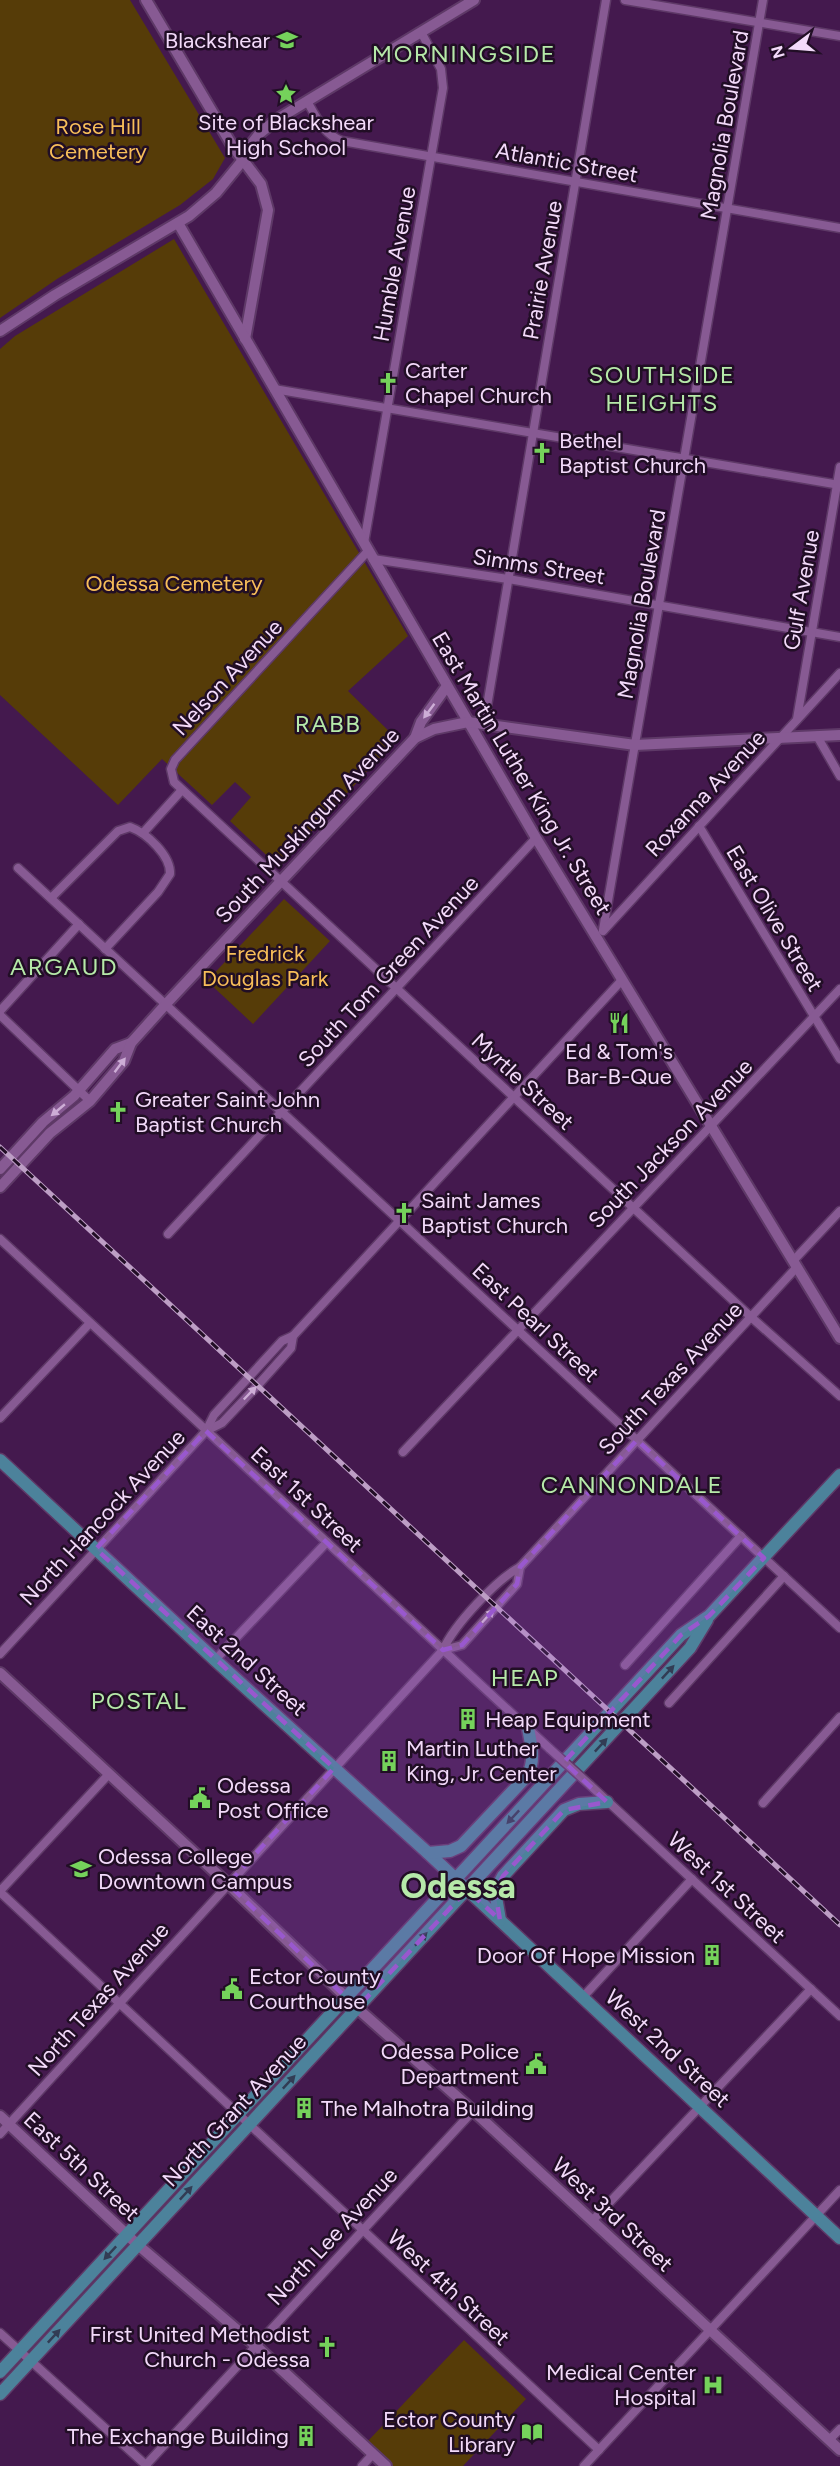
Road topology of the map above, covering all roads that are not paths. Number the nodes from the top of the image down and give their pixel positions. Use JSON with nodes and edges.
{"nodes":[{"id":1,"x":146,"y":0,"type":"edge"},
{"id":2,"x":474,"y":0,"type":"edge"},
{"id":3,"x":606,"y":0,"type":"edge"},
{"id":4,"x":625,"y":0,"type":"edge"},
{"id":5,"x":763,"y":0,"type":"edge"},
{"id":6,"x":760,"y":22,"type":"junction"},
{"id":7,"x":421,"y":32,"type":"junction"},
{"id":8,"x":840,"y":36,"type":"edge"},
{"id":9,"x":307,"y":101,"type":"junction"},
{"id":10,"x":430,"y":157,"type":"junction"},
{"id":11,"x":243,"y":160,"type":"junction"},
{"id":12,"x":575,"y":182,"type":"junction"},
{"id":13,"x":728,"y":208,"type":"junction"},
{"id":14,"x":178,"y":223,"type":"junction"},
{"id":15,"x":840,"y":228,"type":"edge"},
{"id":16,"x":0,"y":331,"type":"edge"},
{"id":17,"x":245,"y":339,"type":"junction"},
{"id":18,"x":274,"y":389,"type":"junction"},
{"id":19,"x":387,"y":408,"type":"junction"},
{"id":20,"x":533,"y":433,"type":"junction"},
{"id":21,"x":684,"y":458,"type":"junction"},
{"id":22,"x":840,"y":467,"type":"edge"},
{"id":23,"x":838,"y":484,"type":"edge"},
{"id":24,"x":368,"y":551,"type":"junction"},
{"id":25,"x":508,"y":579,"type":"junction"},
{"id":26,"x":659,"y":605,"type":"junction"},
{"id":27,"x":812,"y":632,"type":"junction"},
{"id":28,"x":840,"y":637,"type":"edge"},
{"id":29,"x":840,"y":673,"type":"edge"},
{"id":30,"x":447,"y":686,"type":"junction"},
{"id":31,"x":797,"y":720,"type":"junction"},
{"id":32,"x":468,"y":722,"type":"junction"},
{"id":33,"x":484,"y":724,"type":"junction"},
{"id":34,"x":840,"y":735,"type":"edge"},
{"id":35,"x":817,"y":736,"type":"junction"},
{"id":36,"x":415,"y":738,"type":"junction"},
{"id":37,"x":780,"y":738,"type":"junction"},
{"id":38,"x":635,"y":745,"type":"junction"},
{"id":39,"x":840,"y":776,"type":"edge"},
{"id":40,"x":181,"y":791,"type":"junction"},
{"id":41,"x":699,"y":826,"type":"junction"},
{"id":42,"x":143,"y":833,"type":"junction"},
{"id":43,"x":536,"y":838,"type":"junction"},
{"id":44,"x":18,"y":868,"type":"dead end"},
{"id":45,"x":280,"y":880,"type":"junction"},
{"id":46,"x":51,"y":898,"type":"junction"},
{"id":47,"x":79,"y":924,"type":"junction"},
{"id":48,"x":600,"y":934,"type":"junction"},
{"id":49,"x":105,"y":949,"type":"junction"},
{"id":50,"x":622,"y":980,"type":"junction"},
{"id":51,"x":396,"y":988,"type":"junction"},
{"id":52,"x":840,"y":989,"type":"edge"},
{"id":53,"x":166,"y":1004,"type":"junction"},
{"id":54,"x":0,"y":1013,"type":"edge"},
{"id":55,"x":814,"y":1018,"type":"junction"},
{"id":56,"x":131,"y":1043,"type":"junction"},
{"id":57,"x":840,"y":1059,"type":"edge"},
{"id":58,"x":79,"y":1090,"type":"junction"},
{"id":59,"x":514,"y":1097,"type":"junction"},
{"id":60,"x":90,"y":1101,"type":"junction"},
{"id":61,"x":282,"y":1112,"type":"junction"},
{"id":62,"x":710,"y":1125,"type":"junction"},
{"id":63,"x":0,"y":1169,"type":"edge"},
{"id":64,"x":0,"y":1187,"type":"edge"},
{"id":65,"x":633,"y":1208,"type":"junction"},
{"id":66,"x":840,"y":1211,"type":"edge"},
{"id":67,"x":400,"y":1221,"type":"junction"},
{"id":68,"x":168,"y":1234,"type":"dead end"},
{"id":69,"x":0,"y":1239,"type":"edge"},
{"id":70,"x":795,"y":1264,"type":"junction"},
{"id":71,"x":751,"y":1317,"type":"junction"},
{"id":72,"x":90,"y":1323,"type":"junction"},
{"id":73,"x":518,"y":1330,"type":"junction"},
{"id":74,"x":840,"y":1338,"type":"edge"},
{"id":75,"x":840,"y":1396,"type":"edge"},
{"id":76,"x":0,"y":1418,"type":"edge"},
{"id":77,"x":206,"y":1431,"type":"junction"},
{"id":78,"x":637,"y":1440,"type":"junction"},
{"id":79,"x":403,"y":1452,"type":"dead end"},
{"id":80,"x":0,"y":1460,"type":"edge"},
{"id":81,"x":840,"y":1475,"type":"edge"},
{"id":82,"x":741,"y":1536,"type":"junction"},
{"id":83,"x":327,"y":1542,"type":"junction"},
{"id":84,"x":96,"y":1549,"type":"junction"},
{"id":85,"x":764,"y":1558,"type":"junction"},
{"id":86,"x":520,"y":1567,"type":"junction"},
{"id":87,"x":784,"y":1576,"type":"junction"},
{"id":88,"x":709,"y":1616,"type":"junction"},
{"id":89,"x":840,"y":1628,"type":"edge"},
{"id":90,"x":443,"y":1650,"type":"junction"},
{"id":91,"x":0,"y":1654,"type":"edge"},
{"id":92,"x":215,"y":1660,"type":"junction"},
{"id":93,"x":624,"y":1665,"type":"dead end"},
{"id":94,"x":0,"y":1673,"type":"edge"},
{"id":95,"x":669,"y":1702,"type":"dead end"},
{"id":96,"x":840,"y":1717,"type":"edge"},
{"id":97,"x":528,"y":1728,"type":"junction"},
{"id":98,"x":334,"y":1768,"type":"junction"},
{"id":99,"x":109,"y":1774,"type":"junction"},
{"id":100,"x":590,"y":1785,"type":"joint"},
{"id":101,"x":607,"y":1802,"type":"junction"},
{"id":102,"x":763,"y":1803,"type":"dead end"},
{"id":103,"x":428,"y":1853,"type":"junction"},
{"id":104,"x":456,"y":1880,"type":"junction"},
{"id":105,"x":692,"y":1880,"type":"junction"},
{"id":106,"x":228,"y":1884,"type":"junction"},
{"id":107,"x":467,"y":1890,"type":"junction"},
{"id":108,"x":0,"y":1892,"type":"edge"},
{"id":109,"x":500,"y":1920,"type":"junction"},
{"id":110,"x":811,"y":1989,"type":"junction"},
{"id":111,"x":583,"y":1997,"type":"junction"},
{"id":112,"x":346,"y":1998,"type":"junction"},
{"id":113,"x":119,"y":2002,"type":"junction"},
{"id":114,"x":357,"y":2008,"type":"junction"},
{"id":115,"x":840,"y":2016,"type":"edge"},
{"id":116,"x":699,"y":2106,"type":"junction"},
{"id":117,"x":473,"y":2111,"type":"junction"},
{"id":118,"x":238,"y":2114,"type":"junction"},
{"id":119,"x":0,"y":2116,"type":"edge"},
{"id":120,"x":9,"y":2124,"type":"junction"},
{"id":121,"x":249,"y":2125,"type":"junction"},
{"id":122,"x":0,"y":2134,"type":"edge"},
{"id":123,"x":840,"y":2190,"type":"edge"},
{"id":124,"x":816,"y":2216,"type":"junction"},
{"id":125,"x":592,"y":2221,"type":"junction"},
{"id":126,"x":362,"y":2231,"type":"junction"},
{"id":127,"x":127,"y":2235,"type":"junction"},
{"id":128,"x":840,"y":2238,"type":"edge"},
{"id":129,"x":138,"y":2245,"type":"junction"},
{"id":130,"x":710,"y":2330,"type":"junction"},
{"id":131,"x":0,"y":2333,"type":"edge"},
{"id":132,"x":256,"y":2346,"type":"junction"},
{"id":133,"x":19,"y":2351,"type":"junction"},
{"id":134,"x":31,"y":2362,"type":"junction"},
{"id":135,"x":0,"y":2372,"type":"edge"},
{"id":136,"x":0,"y":2394,"type":"edge"},
{"id":137,"x":840,"y":2429,"type":"edge"},
{"id":138,"x":829,"y":2440,"type":"junction"},
{"id":139,"x":599,"y":2450,"type":"junction"},
{"id":140,"x":840,"y":2450,"type":"edge"},
{"id":141,"x":373,"y":2454,"type":"junction"},
{"id":142,"x":146,"y":2466,"type":"edge"},
{"id":143,"x":362,"y":2466,"type":"edge"},
{"id":144,"x":386,"y":2466,"type":"edge"},
{"id":145,"x":584,"y":2466,"type":"edge"}],
"edges":[{"from":1,"to":11,"type":"street"},
{"from":2,"to":7,"type":"street"},
{"from":3,"to":12,"type":"street","name":"Prairie Avenue"},
{"from":4,"to":6,"type":"street"},
{"from":5,"to":6,"type":"street","name":"Magnolia Boulevard"},
{"from":6,"to":8,"type":"street"},
{"from":6,"to":13,"type":"street","name":"Magnolia Boulevard"},
{"from":7,"to":9,"type":"street"},
{"from":7,"to":10,"type":"street","name":"Humble Avenue"},
{"from":9,"to":10,"type":"street","name":"Atlantic Street"},
{"from":9,"to":11,"type":"street"},
{"from":10,"to":12,"type":"street","name":"Atlantic Street"},
{"from":10,"to":19,"type":"street","name":"Humble Avenue"},
{"from":11,"to":14,"type":"street"},
{"from":11,"to":17,"type":"street"},
{"from":12,"to":13,"type":"street","name":"Atlantic Street"},
{"from":12,"to":20,"type":"street","name":"Prairie Avenue"},
{"from":13,"to":15,"type":"street","name":"Atlantic Street"},
{"from":13,"to":21,"type":"street","name":"Magnolia Boulevard"},
{"from":14,"to":16,"type":"street"},
{"from":14,"to":17,"type":"street","name":"East Martin Luther King Jr. Street"},
{"from":17,"to":18,"type":"street","name":"East Martin Luther King Jr. Street"},
{"from":18,"to":19,"type":"street"},
{"from":18,"to":24,"type":"street","name":"East Martin Luther King Jr. Street"},
{"from":19,"to":20,"type":"street"},
{"from":19,"to":24,"type":"street","name":"Humble Avenue"},
{"from":20,"to":21,"type":"street"},
{"from":20,"to":25,"type":"street","name":"Prairie Avenue"},
{"from":21,"to":23,"type":"street"},
{"from":21,"to":26,"type":"street","name":"Magnolia Boulevard"},
{"from":22,"to":23,"type":"street","name":"Gulf Avenue"},
{"from":23,"to":27,"type":"street","name":"Gulf Avenue"},
{"from":24,"to":25,"type":"street","name":"Simms Street"},
{"from":24,"to":30,"type":"street","name":"East Martin Luther King Jr. Street"},
{"from":24,"to":40,"type":"street","name":"Nelson Avenue"},
{"from":25,"to":26,"type":"street","name":"Simms Street"},
{"from":25,"to":33,"type":"street","name":"Prairie Avenue"},
{"from":26,"to":27,"type":"street","name":"Simms Street"},
{"from":26,"to":38,"type":"street","name":"Magnolia Boulevard"},
{"from":27,"to":28,"type":"street","name":"Simms Street"},
{"from":27,"to":31,"type":"street","name":"Gulf Avenue"},
{"from":29,"to":31,"type":"street","name":"Roxanna Avenue"},
{"from":30,"to":32,"type":"street","name":"East Martin Luther King Jr. Street"},
{"from":30,"to":36,"type":"street","one_way":true},
{"from":31,"to":37,"type":"street","name":"Roxanna Avenue"},
{"from":32,"to":33,"type":"street","name":"South Muskingum Avenue"},
{"from":32,"to":36,"type":"street","name":"South Muskingum Avenue"},
{"from":32,"to":43,"type":"street","name":"East Martin Luther King Jr. Street"},
{"from":33,"to":38,"type":"street","name":"South Muskingum Avenue"},
{"from":34,"to":35,"type":"street","name":"South Muskingum Avenue"},
{"from":35,"to":37,"type":"street","name":"South Muskingum Avenue"},
{"from":35,"to":39,"type":"street"},
{"from":36,"to":45,"type":"street","name":"South Muskingum Avenue"},
{"from":37,"to":38,"type":"street","name":"South Muskingum Avenue"},
{"from":37,"to":41,"type":"street","name":"Roxanna Avenue"},
{"from":38,"to":48,"type":"street","name":"Magnolia Boulevard"},
{"from":40,"to":42,"type":"street"},
{"from":40,"to":45,"type":"street","name":"Myrtle Street"},
{"from":41,"to":48,"type":"street","name":"Roxanna Avenue"},
{"from":41,"to":55,"type":"street","name":"East Olive Street"},
{"from":42,"to":46,"type":"street"},
{"from":42,"to":49,"type":"street"},
{"from":43,"to":48,"type":"street","name":"East Martin Luther King Jr. Street"},
{"from":43,"to":51,"type":"street","name":"South Tom Green Avenue"},
{"from":44,"to":46,"type":"street","name":"East Pearl Street"},
{"from":45,"to":51,"type":"street","name":"Myrtle Street"},
{"from":45,"to":53,"type":"street","name":"South Muskingum Avenue"},
{"from":46,"to":47,"type":"street","name":"East Pearl Street"},
{"from":47,"to":49,"type":"street","name":"East Pearl Street"},
{"from":47,"to":54,"type":"street"},
{"from":48,"to":50,"type":"street","name":"East Martin Luther King Jr. Street"},
{"from":49,"to":53,"type":"street","name":"East Pearl Street"},
{"from":50,"to":59,"type":"street","name":"North Hancock Avenue"},
{"from":50,"to":62,"type":"street","name":"East Martin Luther King Jr. Street"},
{"from":51,"to":59,"type":"street","name":"Myrtle Street"},
{"from":51,"to":61,"type":"street","name":"South Tom Green Avenue"},
{"from":52,"to":55,"type":"street","name":"South Jackson Avenue"},
{"from":53,"to":56,"type":"street","name":"South Muskingum Avenue"},
{"from":53,"to":61,"type":"street","name":"East Pearl Street"},
{"from":54,"to":58,"type":"street"},
{"from":55,"to":57,"type":"street","name":"East Olive Street"},
{"from":55,"to":62,"type":"street","name":"South Jackson Avenue"},
{"from":56,"to":58,"type":"street","name":"South Muskingum Avenue"},
{"from":60,"to":56,"type":"street","name":"South Muskingum Avenue","one_way":true},
{"from":58,"to":60,"type":"street"},
{"from":58,"to":63,"type":"street","name":"South Muskingum Avenue","one_way":true},
{"from":59,"to":65,"type":"street","name":"Myrtle Street"},
{"from":59,"to":67,"type":"street","name":"North Hancock Avenue"},
{"from":60,"to":64,"type":"street","name":"South Muskingum Avenue"},
{"from":61,"to":67,"type":"street","name":"East Pearl Street"},
{"from":61,"to":68,"type":"street","name":"South Tom Green Avenue"},
{"from":62,"to":65,"type":"street","name":"South Jackson Avenue"},
{"from":62,"to":70,"type":"street","name":"East Martin Luther King Jr. Street"},
{"from":65,"to":71,"type":"street","name":"Myrtle Street"},
{"from":65,"to":73,"type":"street","name":"South Jackson Avenue"},
{"from":66,"to":70,"type":"street","name":"South Texas Avenue"},
{"from":67,"to":73,"type":"street","name":"East Pearl Street"},
{"from":67,"to":77,"type":"street","name":"North Hancock Avenue"},
{"from":69,"to":72,"type":"street","name":"East 1st Street"},
{"from":70,"to":71,"type":"street","name":"South Texas Avenue"},
{"from":70,"to":74,"type":"street","name":"East Martin Luther King Jr. Street"},
{"from":71,"to":75,"type":"street","name":"Myrtle Street"},
{"from":71,"to":78,"type":"street","name":"South Texas Avenue"},
{"from":72,"to":76,"type":"street"},
{"from":72,"to":77,"type":"street","name":"East 1st Street"},
{"from":73,"to":78,"type":"street","name":"East Pearl Street"},
{"from":73,"to":79,"type":"street","name":"South Jackson Avenue"},
{"from":77,"to":83,"type":"street","name":"East 1st Street"},
{"from":77,"to":84,"type":"street","name":"North Hancock Avenue"},
{"from":78,"to":82,"type":"street","name":"East Pearl Street"},
{"from":78,"to":86,"type":"street","name":"South Texas Avenue"},
{"from":80,"to":84,"type":"main road","name":"East 2nd Street"},
{"from":81,"to":85,"type":"main road"},
{"from":82,"to":85,"type":"street","name":"East Pearl Street"},
{"from":82,"to":93,"type":"street"},
{"from":83,"to":90,"type":"street","name":"East 1st Street"},
{"from":83,"to":92,"type":"street"},
{"from":84,"to":91,"type":"street","name":"North Hancock Avenue"},
{"from":84,"to":92,"type":"main road","name":"East 2nd Street"},
{"from":85,"to":87,"type":"street","name":"East Pearl Street"},
{"from":85,"to":88,"type":"main road"},
{"from":86,"to":90,"type":"street","name":"South Texas Avenue"},
{"from":90,"to":86,"type":"street","name":"South Texas Avenue","one_way":true},
{"from":87,"to":89,"type":"street","name":"East Pearl Street"},
{"from":87,"to":95,"type":"street"},
{"from":88,"to":104,"type":"main road","name":"North Grant Avenue","one_way":true},
{"from":107,"to":88,"type":"main road","name":"North Grant Avenue","one_way":true},
{"from":90,"to":97,"type":"street","name":"East 1st Street"},
{"from":90,"to":98,"type":"street","name":"North Texas Avenue"},
{"from":92,"to":98,"type":"main road","name":"East 2nd Street"},
{"from":94,"to":99,"type":"street","name":"West 3rd Street"},
{"from":96,"to":102,"type":"street"},
{"from":97,"to":100,"type":"street","name":"East 1st Street","bridge":true},
{"from":97,"to":103,"type":"main road"},
{"from":98,"to":103,"type":"main road","name":"East 2nd Street"},
{"from":98,"to":106,"type":"street","name":"North Texas Avenue"},
{"from":99,"to":106,"type":"street","name":"West 3rd Street"},
{"from":99,"to":108,"type":"street"},
{"from":100,"to":101,"type":"street","name":"West 1st Street"},
{"from":101,"to":105,"type":"street","name":"West 1st Street"},
{"from":101,"to":109,"type":"main road"},
{"from":103,"to":104,"type":"main road","name":"East 2nd Street"},
{"from":104,"to":107,"type":"main road","name":"East 2nd Street"},
{"from":104,"to":112,"type":"main road","name":"North Grant Avenue"},
{"from":105,"to":110,"type":"street","name":"West 1st Street"},
{"from":105,"to":111,"type":"street"},
{"from":106,"to":112,"type":"street","name":"West 3rd Street"},
{"from":106,"to":113,"type":"street","name":"North Texas Avenue"},
{"from":107,"to":109,"type":"main road","name":"West 2nd Street"},
{"from":114,"to":107,"type":"main road","name":"North Grant Avenue","one_way":true},
{"from":108,"to":113,"type":"street","name":"West 4th Street"},
{"from":109,"to":111,"type":"main road","name":"West 2nd Street"},
{"from":110,"to":115,"type":"street","name":"West 1st Street"},
{"from":110,"to":116,"type":"street"},
{"from":111,"to":116,"type":"main road","name":"West 2nd Street"},
{"from":112,"to":114,"type":"street","name":"West 3rd Street"},
{"from":112,"to":118,"type":"main road","name":"North Grant Avenue"},
{"from":113,"to":118,"type":"street","name":"West 4th Street"},
{"from":113,"to":120,"type":"street","name":"North Texas Avenue"},
{"from":114,"to":117,"type":"street","name":"West 3rd Street"},
{"from":121,"to":114,"type":"main road","name":"North Grant Avenue","one_way":true},
{"from":116,"to":124,"type":"main road","name":"West 2nd Street"},
{"from":116,"to":125,"type":"street"},
{"from":117,"to":125,"type":"street","name":"West 3rd Street"},
{"from":117,"to":126,"type":"street","name":"North Lee Avenue"},
{"from":118,"to":121,"type":"street","name":"West 4th Street"},
{"from":118,"to":127,"type":"main road","name":"North Grant Avenue"},
{"from":119,"to":120,"type":"street","name":"East 5th Street"},
{"from":120,"to":122,"type":"street","name":"North Texas Avenue"},
{"from":120,"to":127,"type":"street","name":"East 5th Street"},
{"from":121,"to":126,"type":"street","name":"West 4th Street"},
{"from":129,"to":121,"type":"main road","name":"North Grant Avenue","one_way":true},
{"from":123,"to":124,"type":"street"},
{"from":124,"to":128,"type":"main road","name":"West 2nd Street"},
{"from":124,"to":130,"type":"street"},
{"from":125,"to":130,"type":"street","name":"West 3rd Street"},
{"from":126,"to":132,"type":"street","name":"North Lee Avenue"},
{"from":126,"to":139,"type":"street","name":"West 4th Street"},
{"from":127,"to":129,"type":"street","name":"East 5th Street"},
{"from":127,"to":133,"type":"main road","name":"North Grant Avenue","one_way":true},
{"from":129,"to":132,"type":"street","name":"East 5th Street"},
{"from":134,"to":129,"type":"main road","name":"North Grant Avenue","one_way":true},
{"from":130,"to":138,"type":"street","name":"West 3rd Street"},
{"from":130,"to":139,"type":"street"},
{"from":131,"to":133,"type":"street"},
{"from":132,"to":141,"type":"street","name":"East 5th Street"},
{"from":132,"to":142,"type":"street","name":"North Lee Avenue"},
{"from":133,"to":134,"type":"street"},
{"from":133,"to":135,"type":"main road","name":"North Grant Avenue"},
{"from":134,"to":136,"type":"main road","name":"North Grant Avenue"},
{"from":134,"to":142,"type":"street"},
{"from":137,"to":138,"type":"street"},
{"from":138,"to":140,"type":"street","name":"West 3rd Street"},
{"from":139,"to":145,"type":"street"},
{"from":141,"to":143,"type":"street"},
{"from":141,"to":144,"type":"street","name":"East 5th Street"}]}
